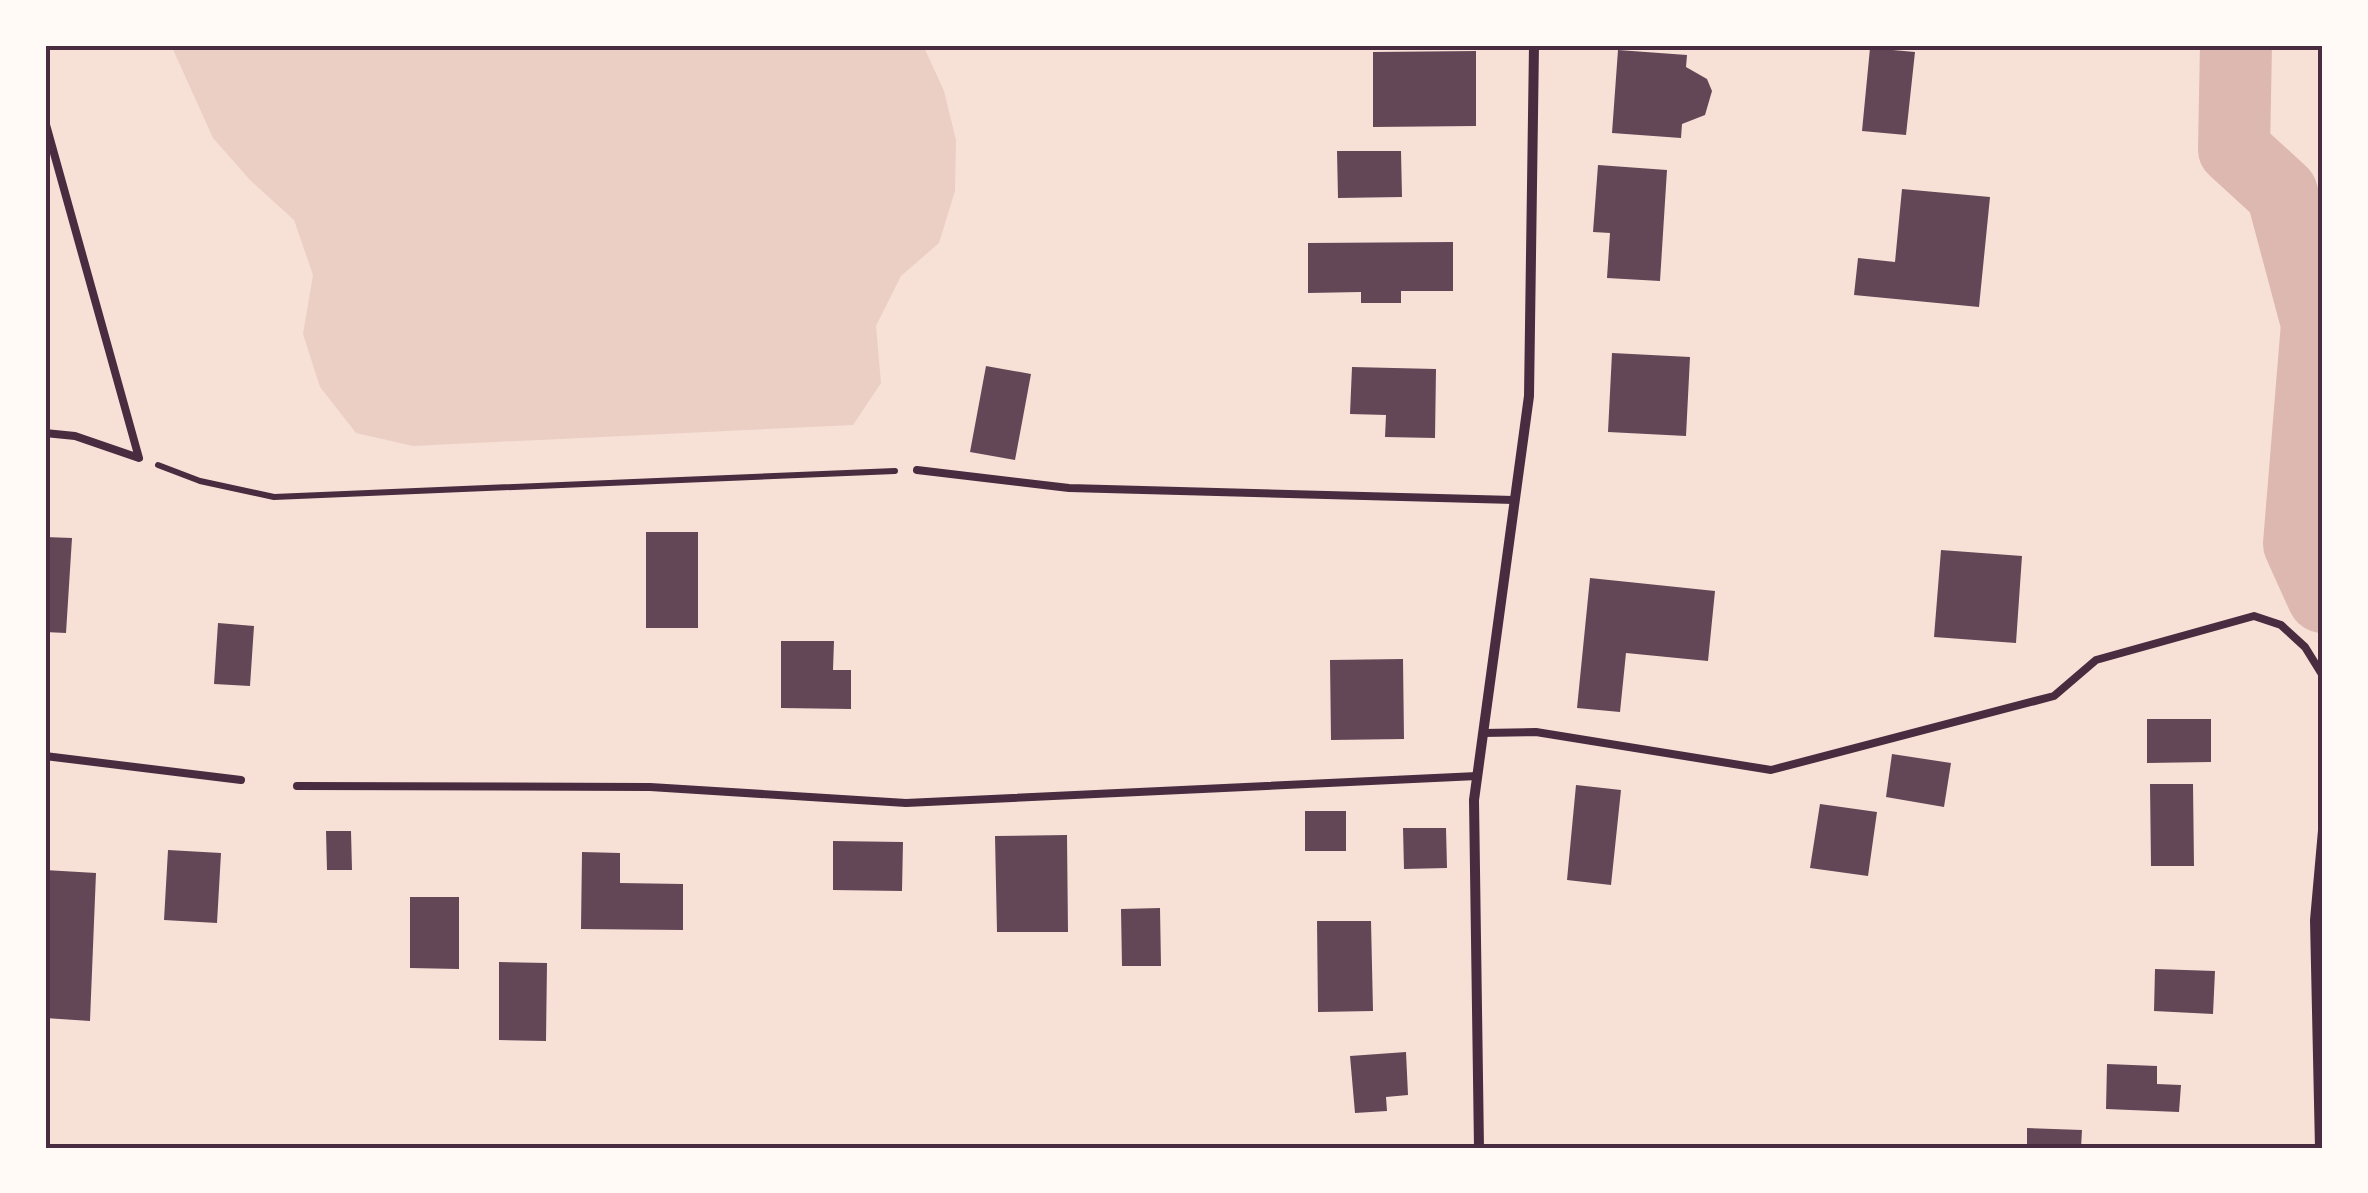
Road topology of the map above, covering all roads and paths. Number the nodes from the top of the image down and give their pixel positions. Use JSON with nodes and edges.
{"nodes":[{"id":1,"x":1534,"y":45,"type":"edge"},
{"id":2,"x":45,"y":121,"type":"edge"},
{"id":3,"x":45,"y":433,"type":"edge"},
{"id":4,"x":139,"y":458,"type":"junction"},
{"id":5,"x":916,"y":470,"type":"joint"},
{"id":6,"x":1514,"y":500,"type":"junction"},
{"id":7,"x":2323,"y":676,"type":"edge"},
{"id":8,"x":1482,"y":732,"type":"junction"},
{"id":9,"x":45,"y":756,"type":"edge"},
{"id":10,"x":1476,"y":776,"type":"junction"},
{"id":11,"x":240,"y":780,"type":"dead end"},
{"id":12,"x":297,"y":786,"type":"dead end"},
{"id":13,"x":2323,"y":819,"type":"edge"},
{"id":14,"x":1479,"y":1148,"type":"edge"},
{"id":15,"x":2319,"y":1148,"type":"edge"}],
"edges":[{"from":1,"to":6,"type":"street"},
{"from":2,"to":4,"type":"lane"},
{"from":3,"to":4,"type":"lane"},
{"from":4,"to":5,"type":"path"},
{"from":5,"to":6,"type":"lane"},
{"from":6,"to":8,"type":"street"},
{"from":7,"to":8,"type":"lane"},
{"from":8,"to":10,"type":"street"},
{"from":9,"to":11,"type":"lane"},
{"from":10,"to":12,"type":"lane"},
{"from":10,"to":14,"type":"street"},
{"from":13,"to":15,"type":"lane"}]}
